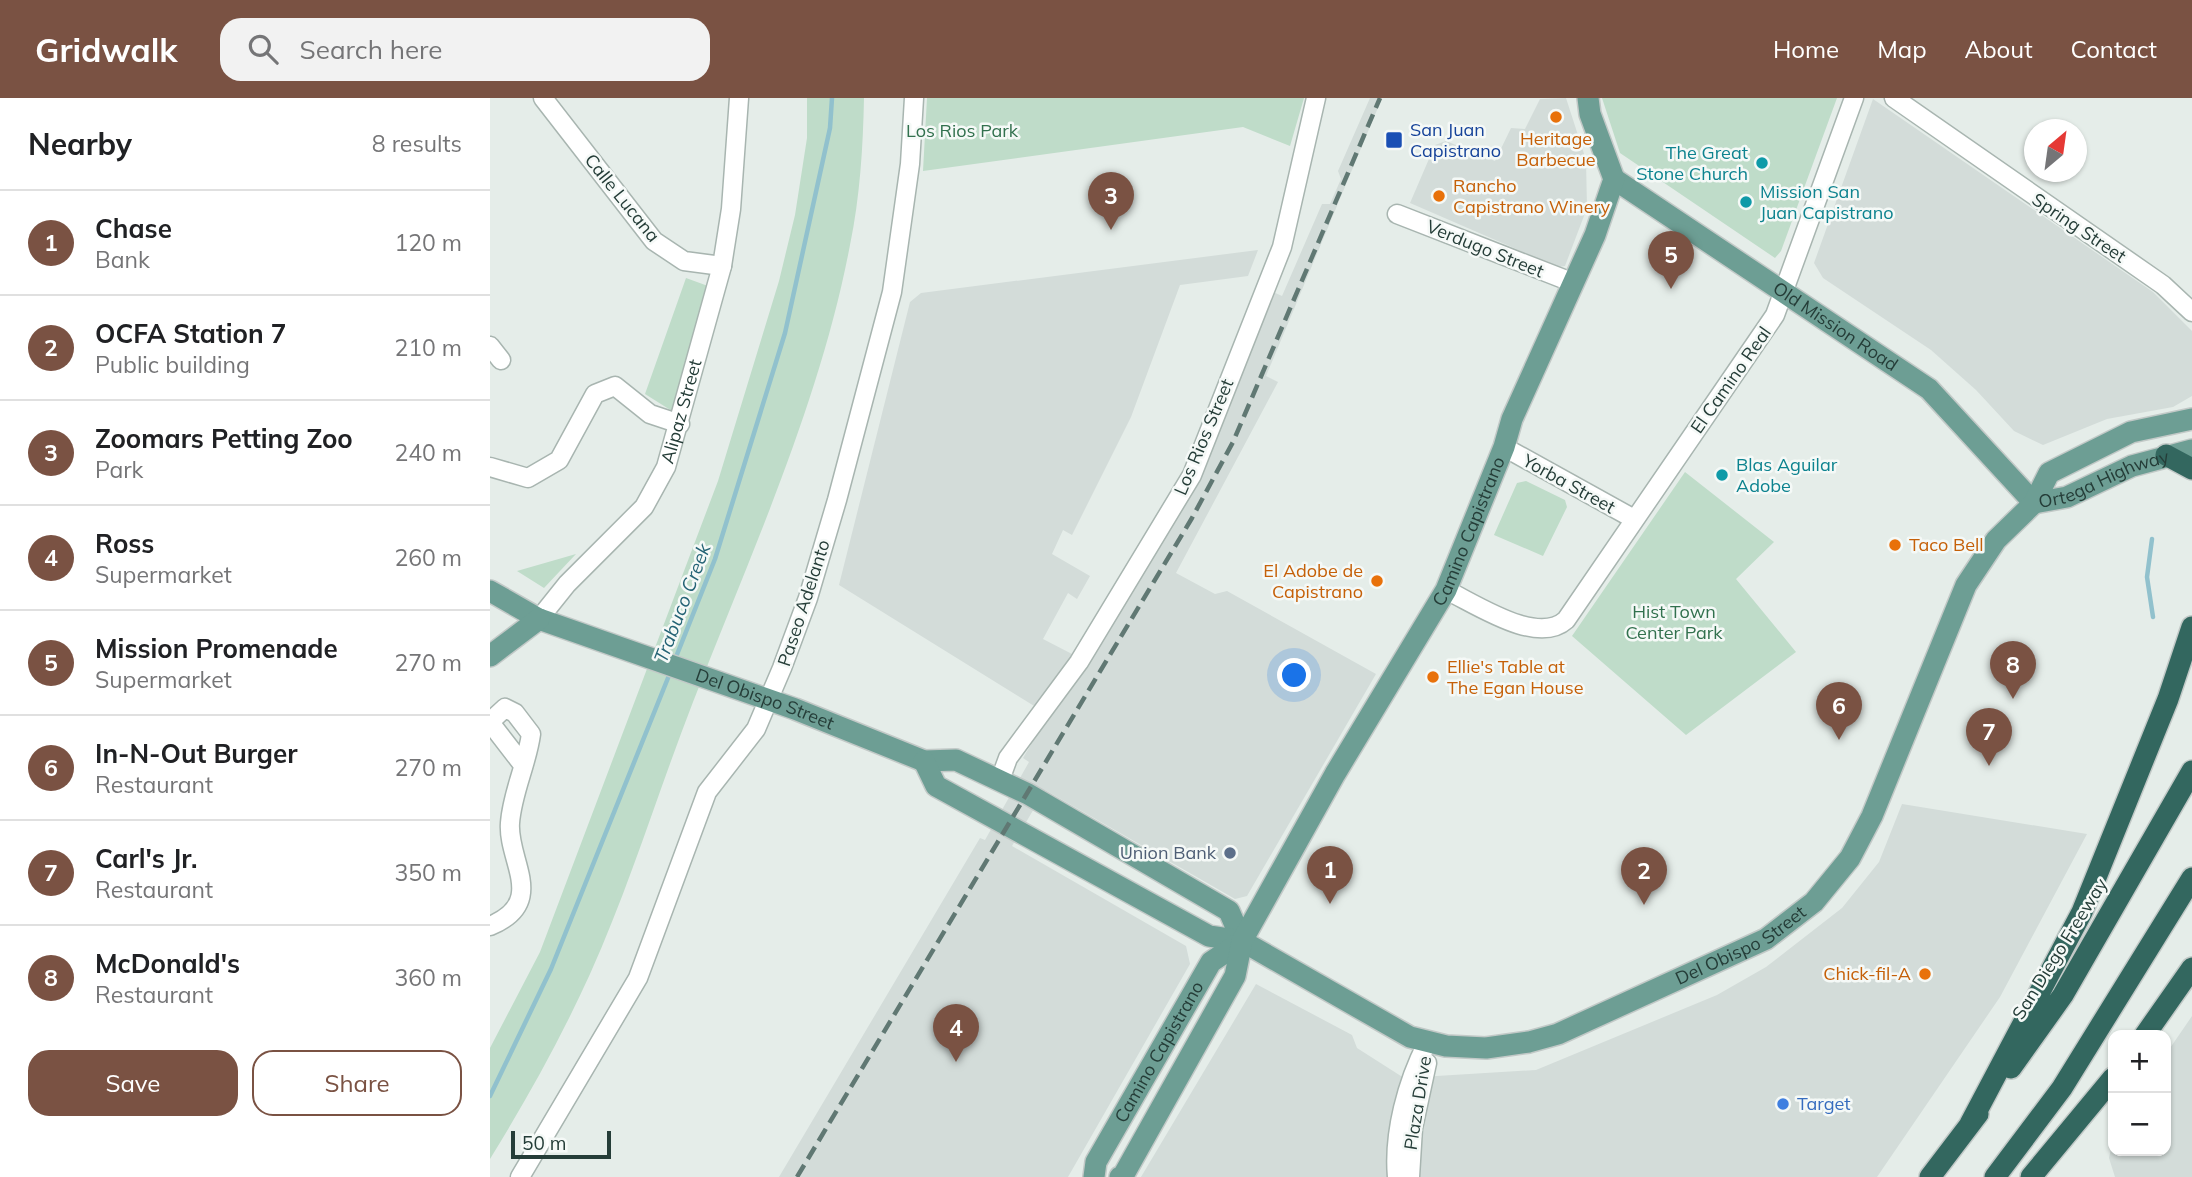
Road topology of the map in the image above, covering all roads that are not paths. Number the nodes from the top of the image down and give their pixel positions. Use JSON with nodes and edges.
{"nodes":[{"id":1,"x":543,"y":98,"type":"edge"},
{"id":2,"x":739,"y":98,"type":"edge"},
{"id":3,"x":914,"y":98,"type":"edge"},
{"id":4,"x":1316,"y":98,"type":"edge"},
{"id":5,"x":1588,"y":98,"type":"edge"},
{"id":6,"x":1854,"y":98,"type":"edge"},
{"id":7,"x":1894,"y":98,"type":"edge"},
{"id":8,"x":1614,"y":179,"type":"junction"},
{"id":9,"x":1397,"y":214,"type":"dead end"},
{"id":10,"x":722,"y":266,"type":"junction"},
{"id":11,"x":1574,"y":283,"type":"junction"},
{"id":12,"x":1783,"y":292,"type":"junction"},
{"id":13,"x":2192,"y":312,"type":"edge"},
{"id":14,"x":490,"y":346,"type":"edge"},
{"id":15,"x":501,"y":360,"type":"dead end"},
{"id":16,"x":2192,"y":419,"type":"edge"},
{"id":17,"x":680,"y":424,"type":"junction"},
{"id":18,"x":1504,"y":447,"type":"junction"},
{"id":19,"x":2192,"y":450,"type":"edge"},
{"id":20,"x":2166,"y":455,"type":"junction"},
{"id":21,"x":490,"y":467,"type":"edge"},
{"id":22,"x":2192,"y":469,"type":"edge"},
{"id":23,"x":2034,"y":503,"type":"junction"},
{"id":24,"x":1634,"y":519,"type":"junction"},
{"id":25,"x":1446,"y":590,"type":"junction"},
{"id":26,"x":490,"y":591,"type":"edge"},
{"id":27,"x":539,"y":618,"type":"junction"},
{"id":28,"x":2192,"y":627,"type":"edge"},
{"id":29,"x":490,"y":656,"type":"edge"},
{"id":30,"x":768,"y":700,"type":"junction"},
{"id":31,"x":924,"y":761,"type":"junction"},
{"id":32,"x":523,"y":765,"type":"dead end"},
{"id":33,"x":2192,"y":771,"type":"edge"},
{"id":34,"x":999,"y":780,"type":"junction"},
{"id":35,"x":2192,"y":878,"type":"edge"},
{"id":36,"x":490,"y":926,"type":"edge"},
{"id":37,"x":1242,"y":941,"type":"junction"},
{"id":38,"x":2192,"y":968,"type":"edge"},
{"id":39,"x":2149,"y":1030,"type":"edge"},
{"id":40,"x":1427,"y":1043,"type":"junction"},
{"id":41,"x":2108,"y":1084,"type":"edge"},
{"id":42,"x":1970,"y":1124,"type":"junction"},
{"id":43,"x":520,"y":1177,"type":"edge"},
{"id":44,"x":1094,"y":1177,"type":"edge"},
{"id":45,"x":1120,"y":1177,"type":"edge"},
{"id":46,"x":1397,"y":1177,"type":"edge"},
{"id":47,"x":1410,"y":1177,"type":"edge"},
{"id":48,"x":1930,"y":1177,"type":"edge"},
{"id":49,"x":1995,"y":1177,"type":"edge"},
{"id":50,"x":2031,"y":1177,"type":"edge"}],
"edges":[{"from":1,"to":10,"type":"street","name":"Calle Lucana"},
{"from":2,"to":10,"type":"street","name":"Alipaz Street"},
{"from":3,"to":30,"type":"street","name":"Paseo Adelanto"},
{"from":4,"to":34,"type":"street","name":"Los Rios Street"},
{"from":5,"to":8,"type":"main road"},
{"from":6,"to":12,"type":"street","name":"El Camino Real"},
{"from":7,"to":13,"type":"street","name":"Spring Street"},
{"from":8,"to":11,"type":"main road","name":"Camino Capistrano"},
{"from":8,"to":12,"type":"main road","name":"Old Mission Road"},
{"from":9,"to":11,"type":"street","name":"Verdugo Street"},
{"from":10,"to":17,"type":"street","name":"Alipaz Street"},
{"from":11,"to":18,"type":"main road","name":"Camino Capistrano"},
{"from":12,"to":23,"type":"main road","name":"Old Mission Road"},
{"from":12,"to":24,"type":"street","name":"El Camino Real"},
{"from":14,"to":15,"type":"street"},
{"from":16,"to":23,"type":"main road","name":"Ortega Highway"},
{"from":17,"to":21,"type":"street"},
{"from":17,"to":27,"type":"street","name":"Alipaz Street"},
{"from":18,"to":24,"type":"street","name":"Yorba Street"},
{"from":18,"to":25,"type":"main road","name":"Camino Capistrano"},
{"from":19,"to":20,"type":"main road","name":"Ortega Highway"},
{"from":20,"to":22,"type":"highway"},
{"from":20,"to":23,"type":"main road","name":"Ortega Highway"},
{"from":23,"to":40,"type":"main road","name":"Del Obispo Street"},
{"from":24,"to":25,"type":"street","name":"El Camino Real"},
{"from":25,"to":37,"type":"main road","name":"Camino Capistrano"},
{"from":26,"to":27,"type":"main road","name":"Del Obispo Street"},
{"from":27,"to":29,"type":"main road","name":"Alipaz Street"},
{"from":27,"to":30,"type":"main road","name":"Del Obispo Street"},
{"from":28,"to":42,"type":"highway"},
{"from":30,"to":31,"type":"main road","name":"Del Obispo Street"},
{"from":30,"to":43,"type":"street","name":"Paseo Adelanto"},
{"from":31,"to":34,"type":"main road","name":"Del Obispo Street"},
{"from":31,"to":37,"type":"main road","name":"Del Obispo Street"},
{"from":32,"to":36,"type":"street"},
{"from":33,"to":42,"type":"highway","name":"San Diego Freeway"},
{"from":34,"to":37,"type":"main road","name":"Del Obispo Street"},
{"from":35,"to":49,"type":"highway"},
{"from":37,"to":40,"type":"main road","name":"Del Obispo Street"},
{"from":37,"to":44,"type":"main road","name":"Camino Capistrano"},
{"from":37,"to":45,"type":"main road","name":"Camino Capistrano"},
{"from":38,"to":39,"type":"highway"},
{"from":40,"to":46,"type":"street","name":"Plaza Drive"},
{"from":40,"to":47,"type":"street","name":"Plaza Drive"},
{"from":41,"to":50,"type":"highway"},
{"from":42,"to":48,"type":"highway","name":"San Diego Freeway"}]}
